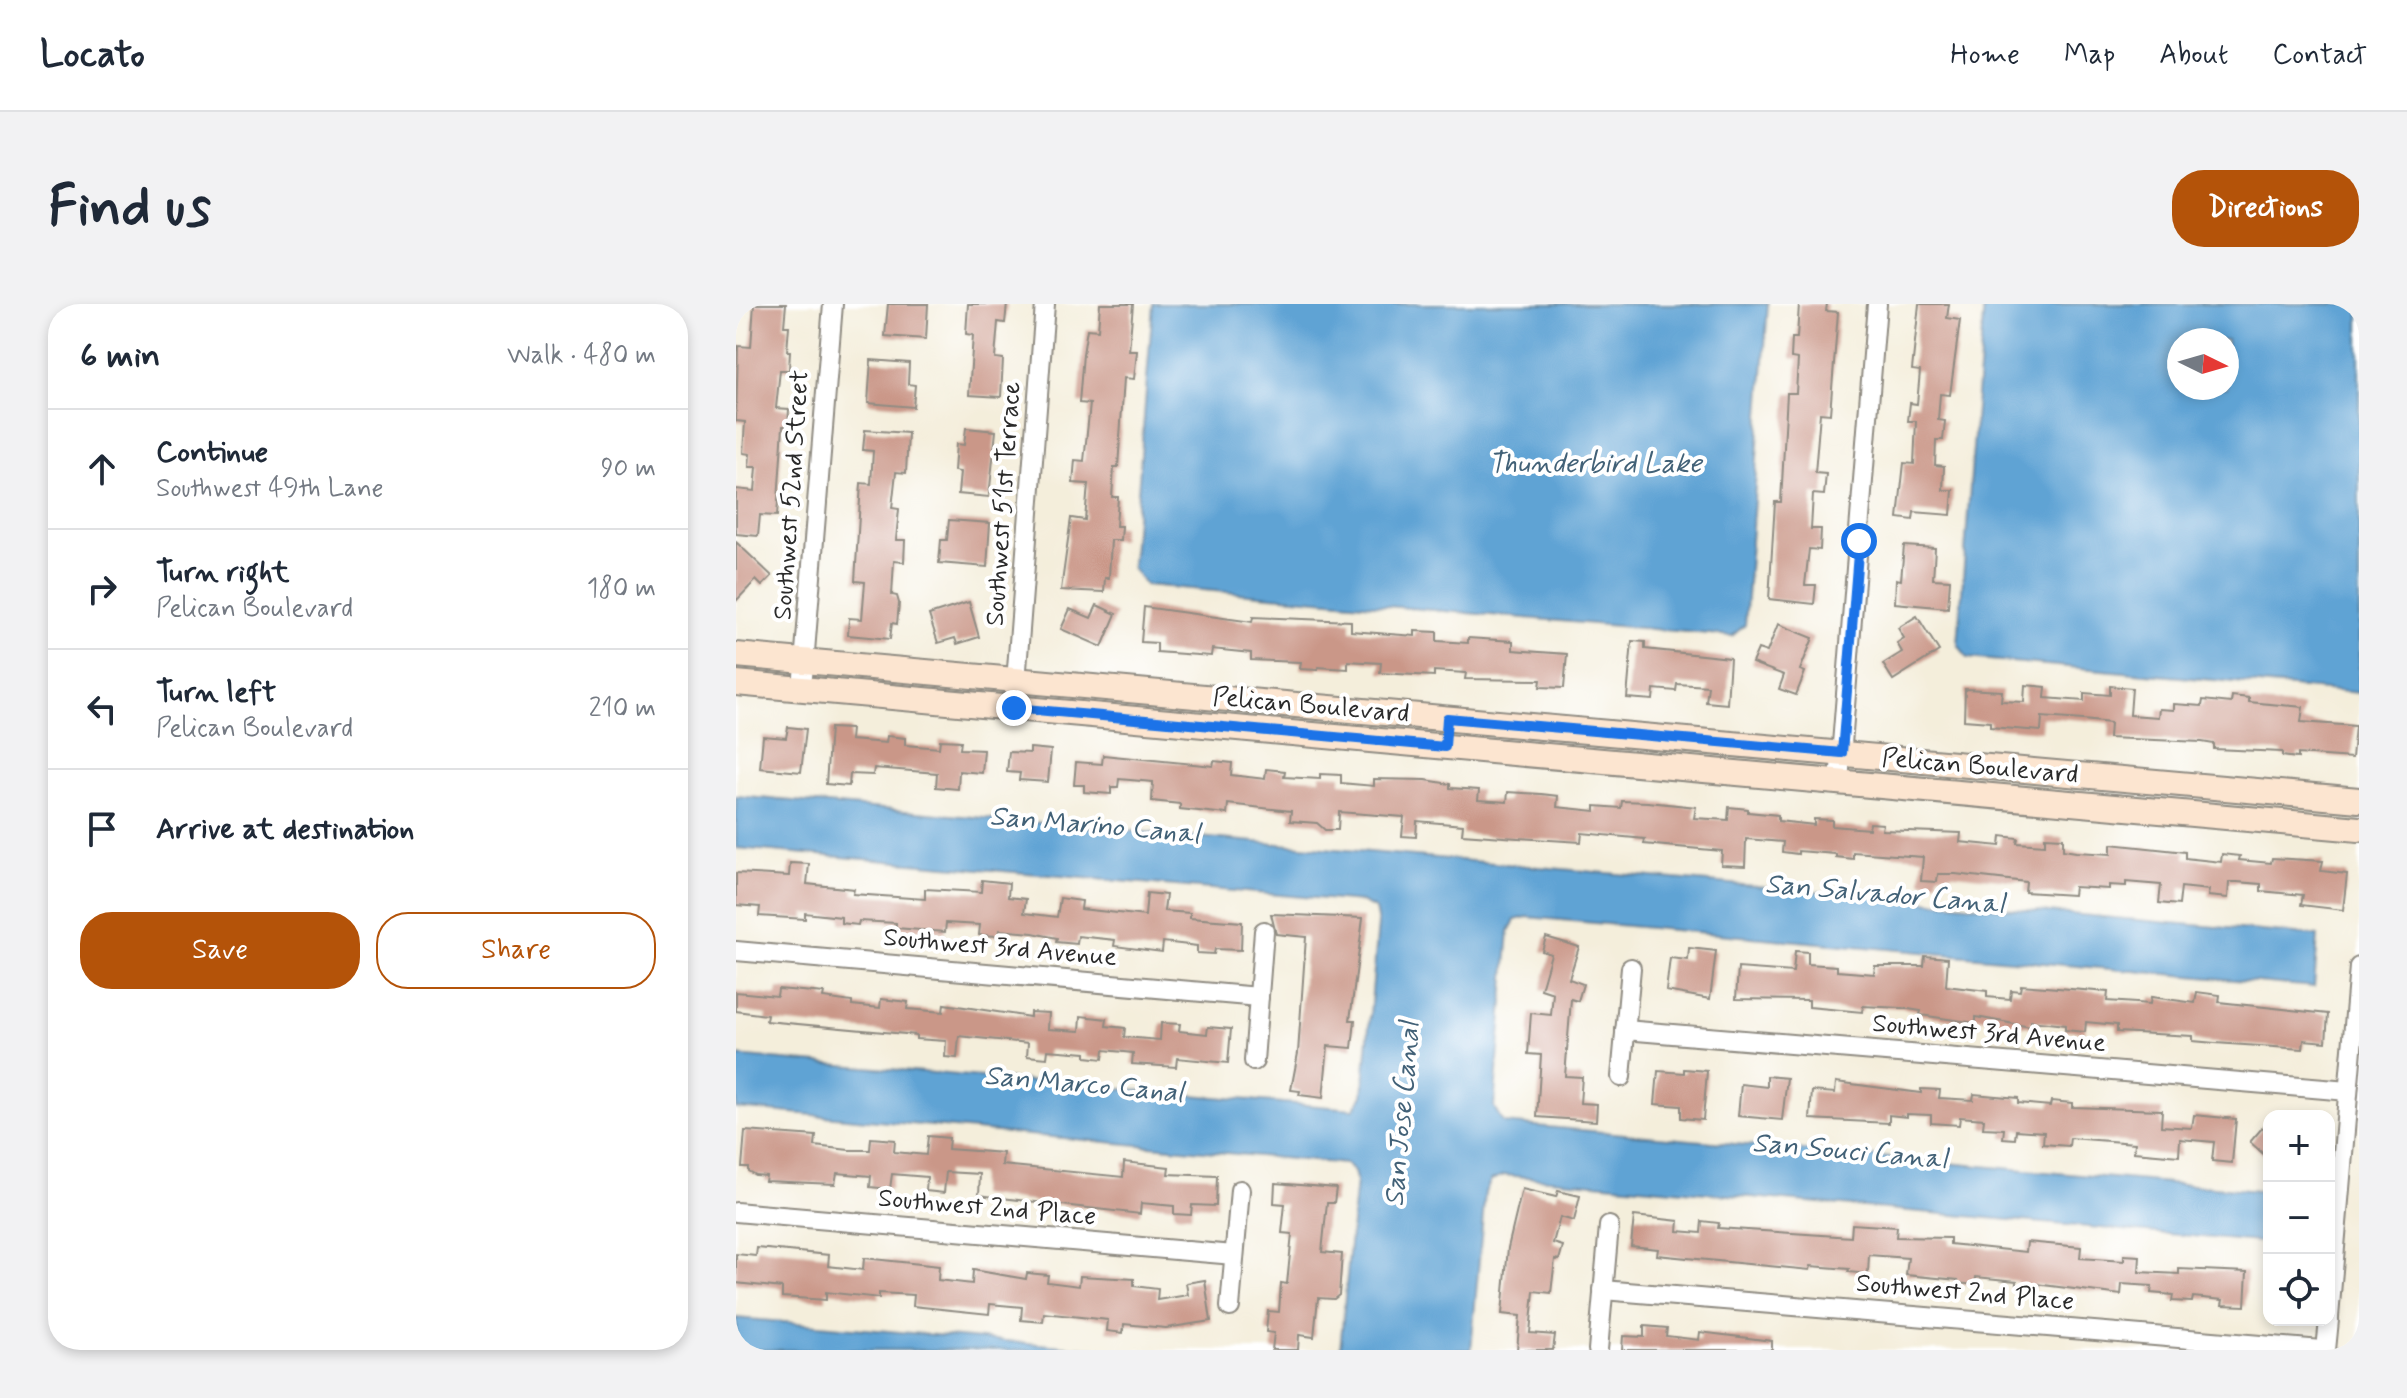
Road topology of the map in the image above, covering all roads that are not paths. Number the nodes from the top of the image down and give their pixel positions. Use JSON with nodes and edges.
{"nodes":[{"id":1,"x":833,"y":304,"type":"edge"},
{"id":2,"x":1045,"y":304,"type":"edge"},
{"id":3,"x":1877,"y":304,"type":"edge"},
{"id":4,"x":736,"y":655,"type":"edge"},
{"id":5,"x":805,"y":661,"type":"junction"},
{"id":6,"x":1016,"y":678,"type":"junction"},
{"id":7,"x":736,"y":683,"type":"edge"},
{"id":8,"x":802,"y":689,"type":"junction"},
{"id":9,"x":1014,"y":708,"type":"junction"},
{"id":10,"x":1447,"y":718,"type":"junction"},
{"id":11,"x":1445,"y":747,"type":"junction"},
{"id":12,"x":1842,"y":753,"type":"junction"},
{"id":13,"x":1839,"y":782,"type":"junction"},
{"id":14,"x":2359,"y":800,"type":"edge"},
{"id":15,"x":2359,"y":829,"type":"edge"},
{"id":16,"x":1264,"y":931,"type":"dead end"},
{"id":17,"x":736,"y":951,"type":"edge"},
{"id":18,"x":2359,"y":967,"type":"edge"},
{"id":19,"x":1631,"y":968,"type":"dead end"},
{"id":20,"x":1259,"y":997,"type":"junction"},
{"id":21,"x":1625,"y":1030,"type":"junction"},
{"id":22,"x":1254,"y":1061,"type":"dead end"},
{"id":23,"x":1621,"y":1077,"type":"dead end"},
{"id":24,"x":2348,"y":1091,"type":"junction"},
{"id":25,"x":1240,"y":1190,"type":"dead end"},
{"id":26,"x":736,"y":1212,"type":"edge"},
{"id":27,"x":1609,"y":1226,"type":"dead end"},
{"id":28,"x":2334,"y":1254,"type":"edge"},
{"id":29,"x":1234,"y":1255,"type":"junction"},
{"id":30,"x":1603,"y":1290,"type":"junction"},
{"id":31,"x":1230,"y":1307,"type":"dead end"},
{"id":32,"x":2328,"y":1326,"type":"edge"},
{"id":33,"x":1598,"y":1350,"type":"edge"},
{"id":34,"x":2324,"y":1350,"type":"edge"}],
"edges":[{"from":1,"to":5,"type":"street","name":"Southwest 52nd Street"},
{"from":2,"to":6,"type":"street","name":"Southwest 51st Terrace"},
{"from":3,"to":12,"type":"street"},
{"from":4,"to":5,"type":"street","name":"Pelican Boulevard"},
{"from":5,"to":6,"type":"street","name":"Pelican Boulevard"},
{"from":5,"to":8,"type":"street","name":"Southwest 52nd Street"},
{"from":6,"to":9,"type":"street","name":"Southwest 51st Terrace"},
{"from":6,"to":10,"type":"street","name":"Pelican Boulevard"},
{"from":7,"to":8,"type":"street","name":"Pelican Boulevard"},
{"from":8,"to":9,"type":"street","name":"Pelican Boulevard"},
{"from":9,"to":11,"type":"street","name":"Pelican Boulevard"},
{"from":10,"to":11,"type":"street"},
{"from":10,"to":12,"type":"street","name":"Pelican Boulevard"},
{"from":11,"to":13,"type":"street","name":"Pelican Boulevard"},
{"from":12,"to":13,"type":"street"},
{"from":12,"to":14,"type":"street","name":"Pelican Boulevard"},
{"from":13,"to":15,"type":"street","name":"Pelican Boulevard"},
{"from":16,"to":20,"type":"street"},
{"from":17,"to":20,"type":"street","name":"Southwest 3rd Avenue"},
{"from":18,"to":24,"type":"street"},
{"from":19,"to":21,"type":"street"},
{"from":20,"to":22,"type":"street"},
{"from":21,"to":23,"type":"street"},
{"from":21,"to":24,"type":"street","name":"Southwest 3rd Avenue"},
{"from":24,"to":28,"type":"street"},
{"from":25,"to":29,"type":"street"},
{"from":26,"to":29,"type":"street","name":"Southwest 2nd Place"},
{"from":27,"to":30,"type":"street"},
{"from":29,"to":31,"type":"street"},
{"from":30,"to":33,"type":"street"},
{"from":30,"to":34,"type":"street","name":"Southwest 2nd Place"},
{"from":32,"to":34,"type":"street"}]}
